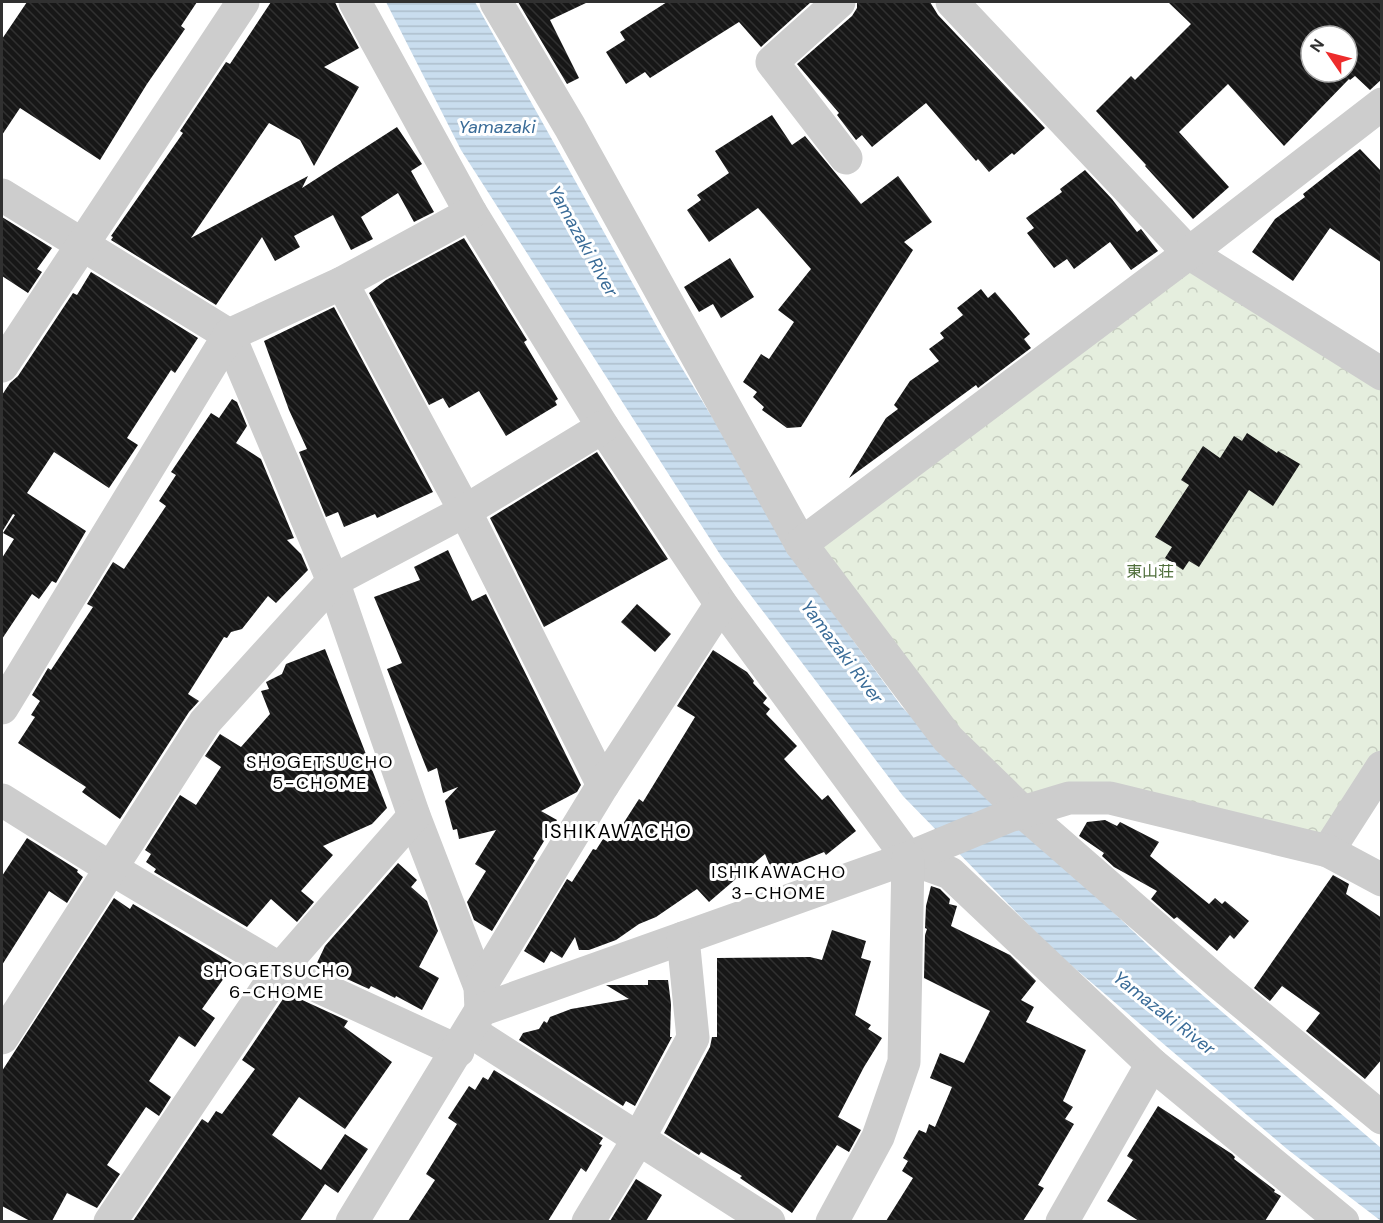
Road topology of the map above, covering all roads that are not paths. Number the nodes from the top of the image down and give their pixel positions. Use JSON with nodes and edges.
{"nodes":[{"id":1,"x":243,"y":2,"type":"edge"},
{"id":2,"x":355,"y":2,"type":"edge"},
{"id":3,"x":496,"y":2,"type":"edge"},
{"id":4,"x":839,"y":2,"type":"edge"},
{"id":5,"x":952,"y":2,"type":"edge"},
{"id":6,"x":1382,"y":104,"type":"edge"},
{"id":7,"x":846,"y":158,"type":"dead end"},
{"id":8,"x":2,"y":195,"type":"edge"},
{"id":9,"x":471,"y":213,"type":"junction"},
{"id":10,"x":81,"y":243,"type":"junction"},
{"id":11,"x":1189,"y":252,"type":"junction"},
{"id":12,"x":342,"y":283,"type":"junction"},
{"id":13,"x":229,"y":335,"type":"junction"},
{"id":14,"x":2,"y":366,"type":"edge"},
{"id":15,"x":1382,"y":374,"type":"edge"},
{"id":16,"x":603,"y":427,"type":"junction"},
{"id":17,"x":465,"y":512,"type":"junction"},
{"id":18,"x":801,"y":544,"type":"junction"},
{"id":19,"x":333,"y":581,"type":"junction"},
{"id":20,"x":721,"y":604,"type":"junction"},
{"id":21,"x":2,"y":708,"type":"edge"},
{"id":22,"x":1382,"y":767,"type":"edge"},
{"id":23,"x":603,"y":785,"type":"junction"},
{"id":24,"x":2,"y":800,"type":"edge"},
{"id":25,"x":1016,"y":814,"type":"junction"},
{"id":26,"x":414,"y":816,"type":"junction"},
{"id":27,"x":1328,"y":851,"type":"junction"},
{"id":28,"x":908,"y":858,"type":"junction"},
{"id":29,"x":112,"y":869,"type":"junction"},
{"id":30,"x":1382,"y":880,"type":"edge"},
{"id":31,"x":683,"y":938,"type":"junction"},
{"id":32,"x":280,"y":969,"type":"junction"},
{"id":33,"x":472,"y":1020,"type":"junction"},
{"id":34,"x":2,"y":1038,"type":"edge"},
{"id":35,"x":1152,"y":1065,"type":"junction"},
{"id":36,"x":1382,"y":1118,"type":"edge"},
{"id":37,"x":639,"y":1138,"type":"junction"},
{"id":38,"x":110,"y":1221,"type":"edge"},
{"id":39,"x":352,"y":1221,"type":"edge"},
{"id":40,"x":588,"y":1221,"type":"edge"},
{"id":41,"x":769,"y":1221,"type":"edge"},
{"id":42,"x":832,"y":1221,"type":"edge"},
{"id":43,"x":1062,"y":1221,"type":"edge"},
{"id":44,"x":1343,"y":1221,"type":"edge"}],
"edges":[{"from":1,"to":10,"type":"street"},
{"from":2,"to":9,"type":"street"},
{"from":3,"to":18,"type":"street"},
{"from":4,"to":7,"type":"street"},
{"from":5,"to":11,"type":"street"},
{"from":6,"to":11,"type":"street"},
{"from":8,"to":10,"type":"street"},
{"from":9,"to":12,"type":"street"},
{"from":9,"to":16,"type":"street"},
{"from":10,"to":13,"type":"street"},
{"from":10,"to":14,"type":"street"},
{"from":11,"to":15,"type":"street"},
{"from":11,"to":18,"type":"street"},
{"from":12,"to":13,"type":"street"},
{"from":12,"to":17,"type":"street"},
{"from":13,"to":19,"type":"street"},
{"from":13,"to":21,"type":"street"},
{"from":16,"to":17,"type":"street"},
{"from":16,"to":20,"type":"street"},
{"from":17,"to":19,"type":"street"},
{"from":17,"to":23,"type":"street"},
{"from":18,"to":25,"type":"street"},
{"from":19,"to":26,"type":"street"},
{"from":19,"to":29,"type":"street"},
{"from":20,"to":23,"type":"street"},
{"from":20,"to":28,"type":"street"},
{"from":22,"to":27,"type":"street"},
{"from":23,"to":33,"type":"street"},
{"from":24,"to":29,"type":"street"},
{"from":25,"to":27,"type":"street"},
{"from":25,"to":28,"type":"street"},
{"from":25,"to":36,"type":"street"},
{"from":26,"to":32,"type":"street"},
{"from":26,"to":33,"type":"street"},
{"from":27,"to":30,"type":"street"},
{"from":28,"to":31,"type":"street"},
{"from":28,"to":35,"type":"street"},
{"from":28,"to":42,"type":"street"},
{"from":29,"to":32,"type":"street"},
{"from":29,"to":34,"type":"street"},
{"from":31,"to":33,"type":"street"},
{"from":31,"to":37,"type":"street"},
{"from":32,"to":33,"type":"street"},
{"from":32,"to":38,"type":"street"},
{"from":33,"to":37,"type":"street"},
{"from":33,"to":39,"type":"street"},
{"from":35,"to":43,"type":"street"},
{"from":35,"to":44,"type":"street"},
{"from":37,"to":40,"type":"street"},
{"from":37,"to":41,"type":"street"}]}
